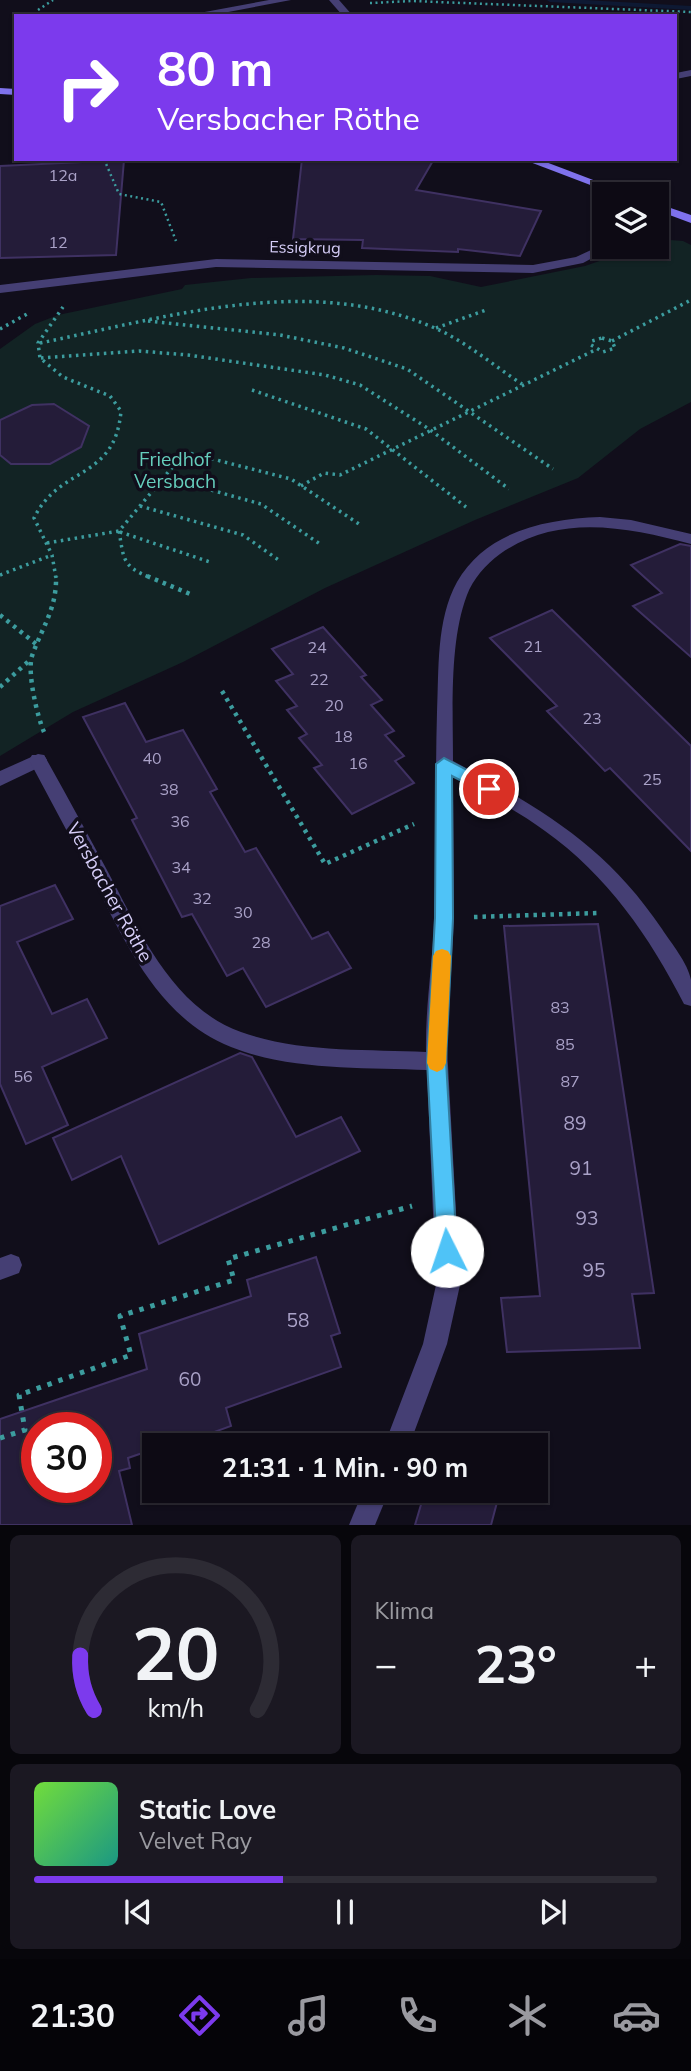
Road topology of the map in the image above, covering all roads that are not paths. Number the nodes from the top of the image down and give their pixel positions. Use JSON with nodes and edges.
{"nodes":[{"id":1,"x":286,"y":0,"type":"edge"},
{"id":2,"x":200,"y":14,"type":"edge"},
{"id":3,"x":533,"y":161,"type":"edge"},
{"id":4,"x":592,"y":182,"type":"edge"},
{"id":5,"x":669,"y":213,"type":"edge"},
{"id":6,"x":691,"y":219,"type":"edge"},
{"id":7,"x":592,"y":254,"type":"edge"},
{"id":8,"x":0,"y":289,"type":"edge"},
{"id":9,"x":691,"y":539,"type":"edge"},
{"id":10,"x":444,"y":764,"type":"junction"},
{"id":11,"x":0,"y":779,"type":"edge"},
{"id":12,"x":691,"y":998,"type":"edge"},
{"id":13,"x":436,"y":1061,"type":"junction"},
{"id":14,"x":401,"y":1433,"type":"edge"},
{"id":15,"x":371,"y":1503,"type":"edge"},
{"id":16,"x":362,"y":1525,"type":"edge"}],
"edges":[{"from":1,"to":2,"type":"street"},
{"from":3,"to":4,"type":"main road"},
{"from":5,"to":6,"type":"main road"},
{"from":7,"to":8,"type":"street","name":"Essigkrug"},
{"from":9,"to":10,"type":"street"},
{"from":10,"to":12,"type":"street"},
{"from":10,"to":13,"type":"street"},
{"from":11,"to":13,"type":"street","name":"Versbacher Röthe"},
{"from":13,"to":14,"type":"street"},
{"from":15,"to":16,"type":"street"}]}
